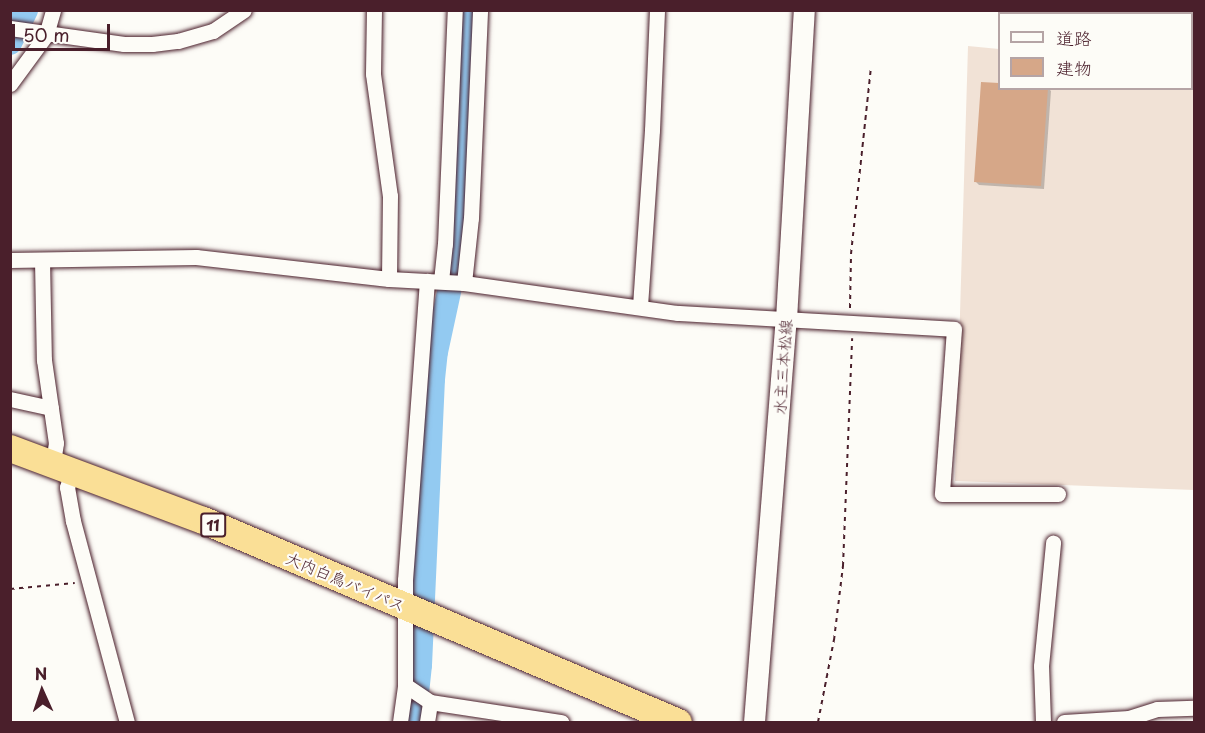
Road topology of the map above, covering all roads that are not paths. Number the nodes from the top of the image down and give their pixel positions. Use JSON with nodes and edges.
{"nodes":[{"id":1,"x":53,"y":10,"type":"edge"},
{"id":2,"x":244,"y":10,"type":"edge"},
{"id":3,"x":374,"y":10,"type":"edge"},
{"id":4,"x":455,"y":10,"type":"edge"},
{"id":5,"x":480,"y":10,"type":"edge"},
{"id":6,"x":657,"y":10,"type":"edge"},
{"id":7,"x":804,"y":10,"type":"edge"},
{"id":8,"x":10,"y":28,"type":"edge"},
{"id":9,"x":43,"y":35,"type":"junction"},
{"id":10,"x":10,"y":84,"type":"edge"},
{"id":11,"x":10,"y":260,"type":"edge"},
{"id":12,"x":42,"y":260,"type":"junction"},
{"id":13,"x":389,"y":279,"type":"junction"},
{"id":14,"x":437,"y":281,"type":"junction"},
{"id":15,"x":463,"y":283,"type":"junction"},
{"id":16,"x":640,"y":306,"type":"junction"},
{"id":17,"x":786,"y":320,"type":"junction"},
{"id":18,"x":10,"y":399,"type":"edge"},
{"id":19,"x":51,"y":408,"type":"junction"},
{"id":20,"x":10,"y":448,"type":"edge"},
{"id":21,"x":63,"y":467,"type":"junction"},
{"id":22,"x":1058,"y":494,"type":"dead end"},
{"id":23,"x":1053,"y":543,"type":"dead end"},
{"id":24,"x":417,"y":610,"type":"junction"},
{"id":25,"x":407,"y":687,"type":"junction"},
{"id":26,"x":428,"y":701,"type":"junction"},
{"id":27,"x":1194,"y":708,"type":"edge"},
{"id":28,"x":1129,"y":720,"type":"edge"},
{"id":29,"x":127,"y":723,"type":"edge"},
{"id":30,"x":400,"y":723,"type":"edge"},
{"id":31,"x":427,"y":723,"type":"edge"},
{"id":32,"x":561,"y":723,"type":"edge"},
{"id":33,"x":678,"y":723,"type":"edge"},
{"id":34,"x":754,"y":723,"type":"edge"},
{"id":35,"x":1043,"y":723,"type":"edge"},
{"id":36,"x":1064,"y":723,"type":"edge"}],
"edges":[{"from":1,"to":9,"type":"street"},
{"from":2,"to":9,"type":"street"},
{"from":3,"to":13,"type":"street"},
{"from":4,"to":14,"type":"street"},
{"from":5,"to":15,"type":"street"},
{"from":6,"to":16,"type":"street"},
{"from":7,"to":17,"type":"main road","name":"水主三本松線"},
{"from":8,"to":9,"type":"street"},
{"from":9,"to":10,"type":"street"},
{"from":11,"to":12,"type":"street"},
{"from":12,"to":13,"type":"street"},
{"from":12,"to":19,"type":"street"},
{"from":13,"to":14,"type":"street"},
{"from":14,"to":15,"type":"street"},
{"from":14,"to":24,"type":"street"},
{"from":15,"to":16,"type":"street"},
{"from":16,"to":17,"type":"street"},
{"from":17,"to":22,"type":"street"},
{"from":17,"to":34,"type":"main road","name":"水主三本松線"},
{"from":18,"to":19,"type":"street"},
{"from":19,"to":21,"type":"street"},
{"from":20,"to":21,"type":"highway","name":"大内白鳥バイパス","number":"11"},
{"from":21,"to":24,"type":"highway","name":"大内白鳥バイパス","number":"11"},
{"from":21,"to":29,"type":"street"},
{"from":23,"to":35,"type":"street"},
{"from":24,"to":25,"type":"street"},
{"from":24,"to":33,"type":"highway","name":"大内白鳥バイパス","number":"11"},
{"from":25,"to":26,"type":"street"},
{"from":25,"to":30,"type":"street"},
{"from":26,"to":31,"type":"street"},
{"from":26,"to":32,"type":"street"},
{"from":27,"to":28,"type":"street"},
{"from":28,"to":36,"type":"street"}]}
